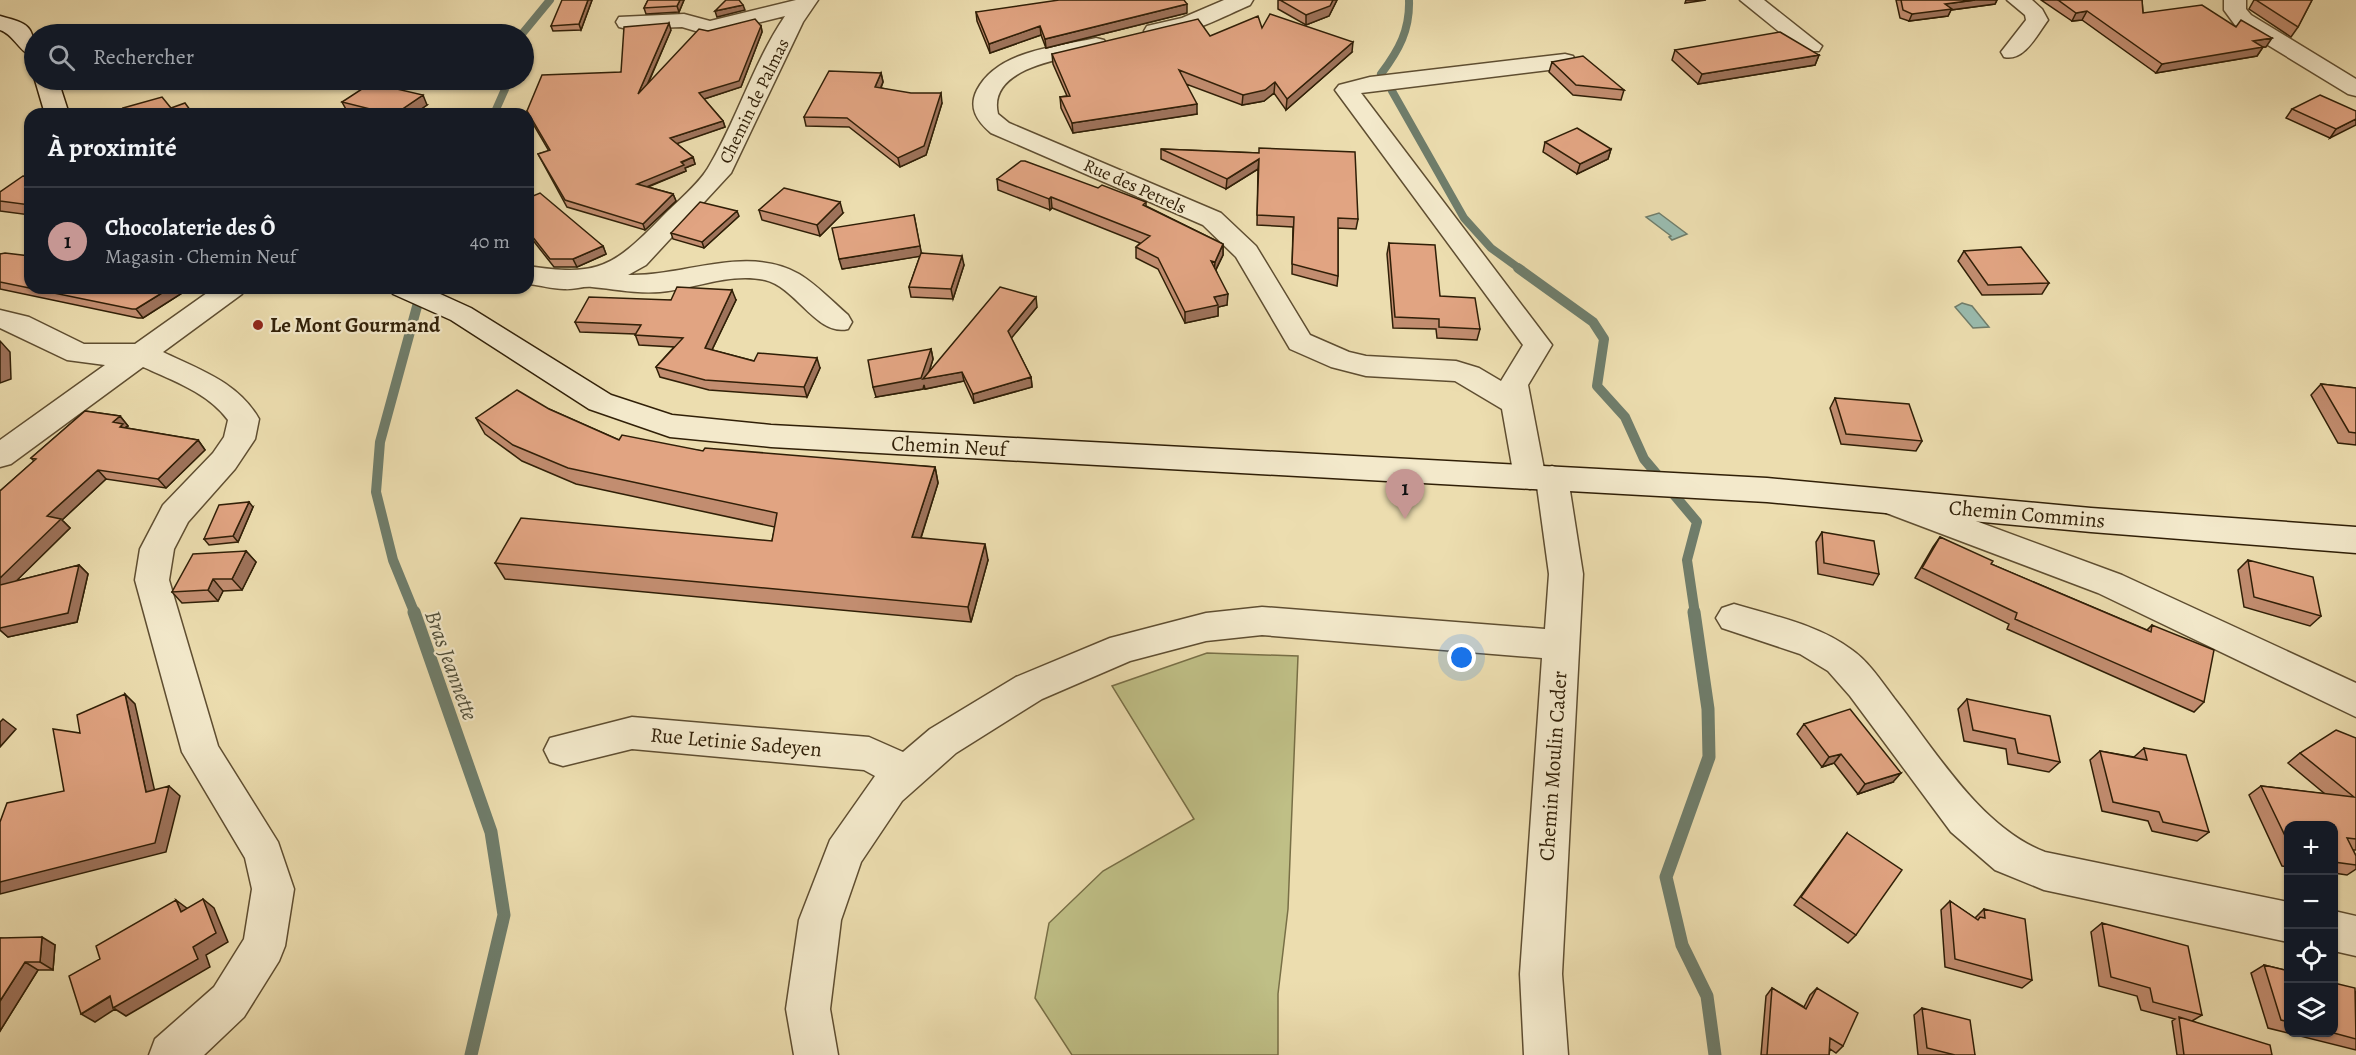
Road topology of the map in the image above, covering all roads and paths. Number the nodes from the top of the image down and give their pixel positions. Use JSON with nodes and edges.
{"nodes":[{"id":1,"x":1242,"y":0,"type":"edge"},
{"id":2,"x":1751,"y":0,"type":"edge"},
{"id":3,"x":2018,"y":0,"type":"edge"},
{"id":4,"x":2235,"y":0,"type":"edge"},
{"id":5,"x":804,"y":3,"type":"edge"},
{"id":6,"x":627,"y":22,"type":"dead end"},
{"id":7,"x":0,"y":23,"type":"edge"},
{"id":8,"x":24,"y":36,"type":"edge"},
{"id":9,"x":1811,"y":46,"type":"dead end"},
{"id":10,"x":2012,"y":52,"type":"dead end"},
{"id":11,"x":1564,"y":61,"type":"edge"},
{"id":12,"x":2356,"y":89,"type":"edge"},
{"id":13,"x":50,"y":90,"type":"edge"},
{"id":14,"x":55,"y":108,"type":"edge"},
{"id":15,"x":534,"y":276,"type":"edge"},
{"id":16,"x":590,"y":278,"type":"junction"},
{"id":17,"x":224,"y":294,"type":"edge"},
{"id":18,"x":418,"y":294,"type":"edge"},
{"id":19,"x":0,"y":319,"type":"edge"},
{"id":20,"x":838,"y":322,"type":"dead end"},
{"id":21,"x":140,"y":353,"type":"junction"},
{"id":22,"x":1518,"y":405,"type":"junction"},
{"id":23,"x":0,"y":456,"type":"edge"},
{"id":24,"x":1541,"y":478,"type":"junction"},
{"id":25,"x":1697,"y":485,"type":"joint"},
{"id":26,"x":1892,"y":501,"type":"junction"},
{"id":27,"x":2356,"y":540,"type":"edge"},
{"id":28,"x":1734,"y":618,"type":"dead end"},
{"id":29,"x":1562,"y":645,"type":"junction"},
{"id":30,"x":2356,"y":701,"type":"edge"},
{"id":31,"x":564,"y":750,"type":"dead end"},
{"id":32,"x":906,"y":773,"type":"junction"},
{"id":33,"x":2284,"y":921,"type":"edge"},
{"id":34,"x":2338,"y":932,"type":"edge"},
{"id":35,"x":2356,"y":936,"type":"edge"},
{"id":36,"x":171,"y":1055,"type":"edge"},
{"id":37,"x":816,"y":1055,"type":"edge"},
{"id":38,"x":1546,"y":1055,"type":"edge"}],
"edges":[{"from":1,"to":22,"type":"street","name":"Rue des Petrels"},
{"from":2,"to":9,"type":"street"},
{"from":3,"to":10,"type":"street"},
{"from":4,"to":12,"type":"street"},
{"from":5,"to":6,"type":"street","name":"Chemin de Palmas"},
{"from":5,"to":16,"type":"street","name":"Chemin de Palmas"},
{"from":7,"to":8,"type":"street"},
{"from":11,"to":22,"type":"street"},
{"from":13,"to":14,"type":"street"},
{"from":15,"to":16,"type":"street","name":"Chemin de Palmas"},
{"from":16,"to":20,"type":"street","name":"Chemin de Palmas"},
{"from":17,"to":21,"type":"street"},
{"from":18,"to":24,"type":"street","name":"Chemin Neuf"},
{"from":19,"to":21,"type":"street"},
{"from":21,"to":23,"type":"street"},
{"from":21,"to":36,"type":"street"},
{"from":22,"to":24,"type":"street"},
{"from":24,"to":25,"type":"street","name":"Chemin Neuf"},
{"from":24,"to":29,"type":"street","name":"Chemin Moulin Cader"},
{"from":25,"to":26,"type":"street","name":"Chemin Commins"},
{"from":26,"to":27,"type":"street","name":"Chemin Commins"},
{"from":26,"to":30,"type":"street"},
{"from":28,"to":33,"type":"street"},
{"from":29,"to":32,"type":"street"},
{"from":29,"to":38,"type":"street","name":"Chemin Moulin Cader"},
{"from":31,"to":32,"type":"street","name":"Rue Letinie Sadeyen"},
{"from":32,"to":37,"type":"street"},
{"from":34,"to":35,"type":"street"}]}
